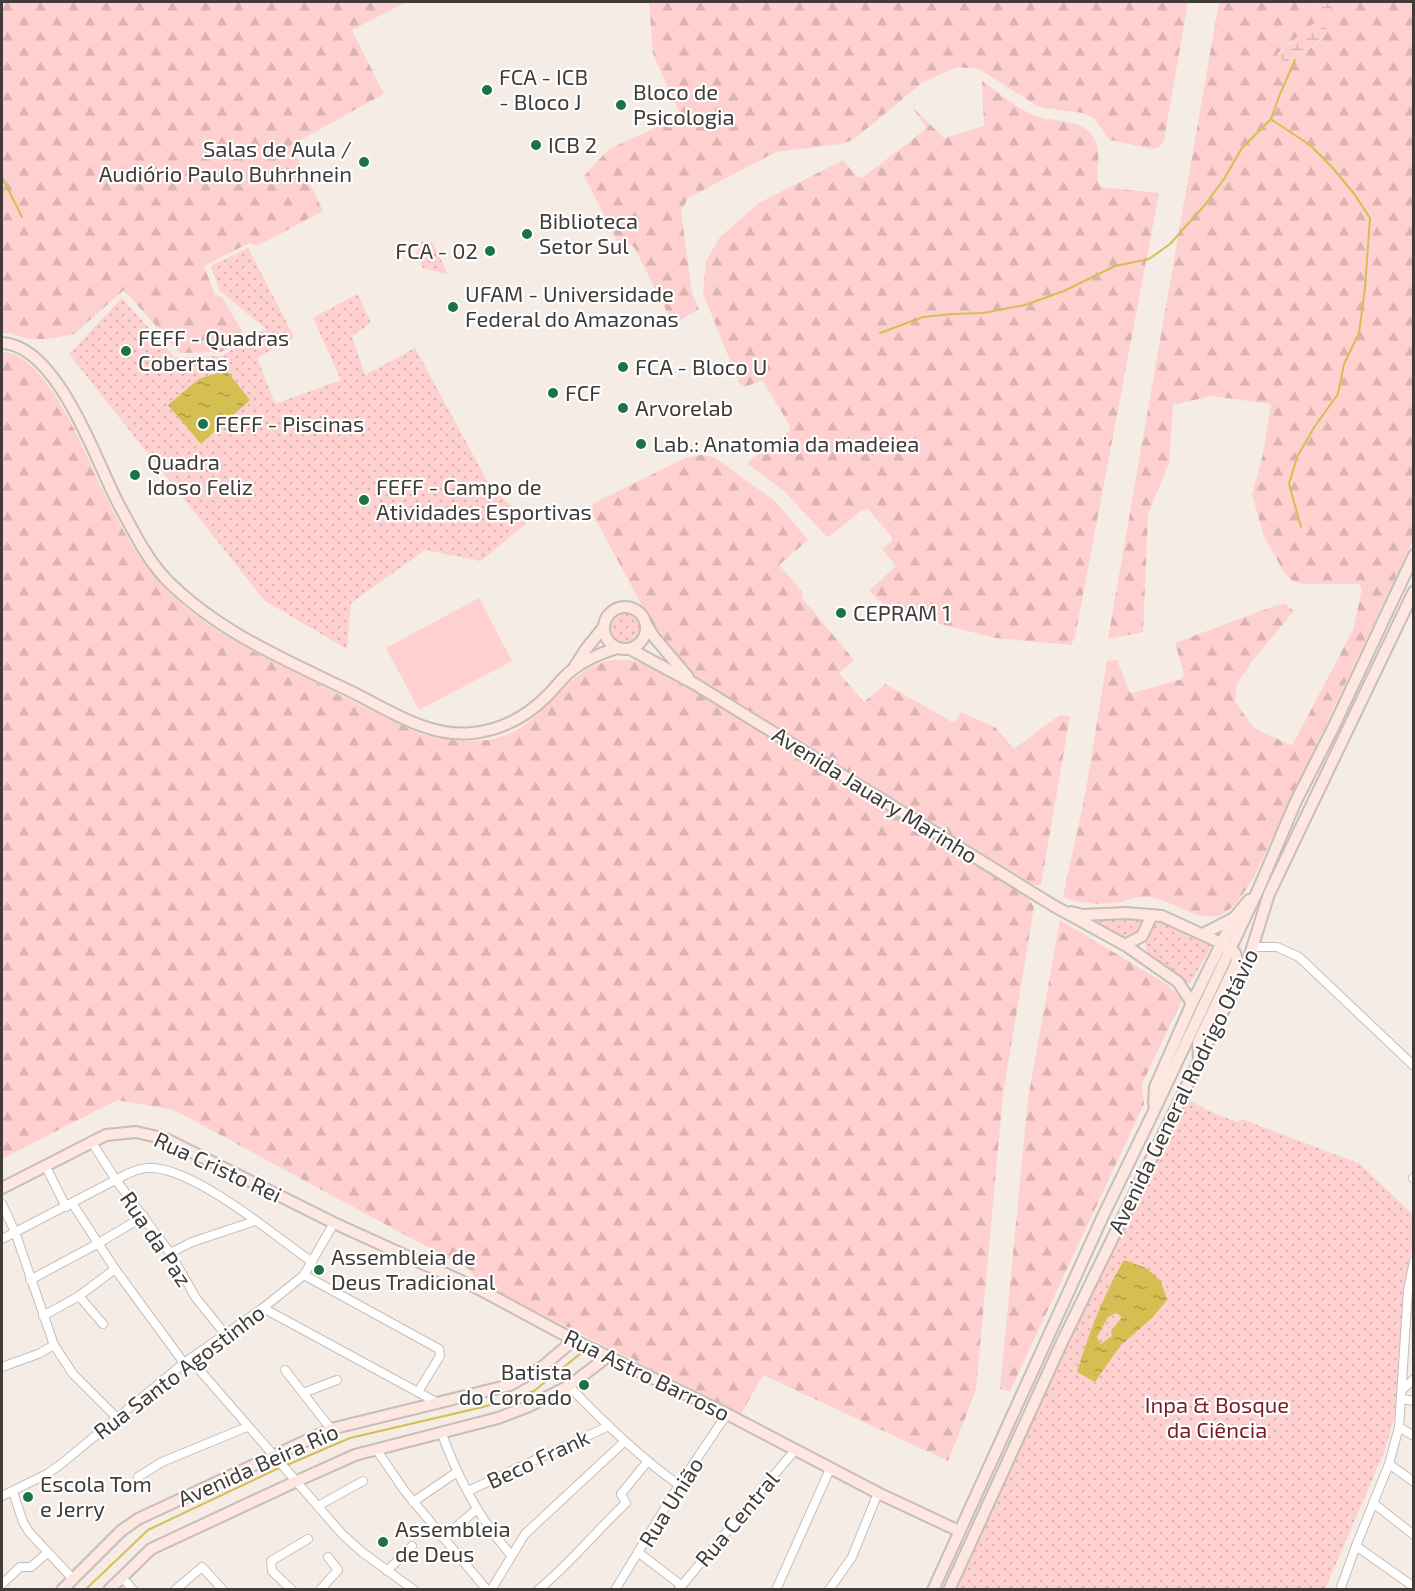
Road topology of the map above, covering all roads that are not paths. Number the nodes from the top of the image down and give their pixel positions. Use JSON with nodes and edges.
{"nodes":[{"id":1,"x":2,"y":343,"type":"edge"},
{"id":2,"x":1413,"y":555,"type":"edge"},
{"id":3,"x":1413,"y":591,"type":"edge"},
{"id":4,"x":645,"y":623,"type":"junction"},
{"id":5,"x":603,"y":628,"type":"junction"},
{"id":6,"x":617,"y":648,"type":"junction"},
{"id":7,"x":630,"y":649,"type":"junction"},
{"id":8,"x":574,"y":668,"type":"junction"},
{"id":9,"x":695,"y":684,"type":"junction"},
{"id":10,"x":1259,"y":888,"type":"junction"},
{"id":11,"x":1054,"y":906,"type":"junction"},
{"id":12,"x":1152,"y":915,"type":"junction"},
{"id":13,"x":1234,"y":918,"type":"junction"},
{"id":14,"x":1203,"y":934,"type":"junction"},
{"id":15,"x":1142,"y":936,"type":"junction"},
{"id":16,"x":1125,"y":945,"type":"junction"},
{"id":17,"x":1226,"y":946,"type":"junction"},
{"id":18,"x":1253,"y":947,"type":"junction"},
{"id":19,"x":1141,"y":956,"type":"junction"},
{"id":20,"x":1192,"y":1003,"type":"junction"},
{"id":21,"x":1199,"y":1061,"type":"junction"},
{"id":22,"x":1413,"y":1066,"type":"edge"},
{"id":23,"x":1153,"y":1113,"type":"junction"},
{"id":24,"x":91,"y":1141,"type":"junction"},
{"id":25,"x":45,"y":1165,"type":"junction"},
{"id":26,"x":116,"y":1179,"type":"junction"},
{"id":27,"x":2,"y":1188,"type":"edge"},
{"id":28,"x":2,"y":1204,"type":"edge"},
{"id":29,"x":69,"y":1205,"type":"junction"},
{"id":30,"x":144,"y":1216,"type":"junction"},
{"id":31,"x":255,"y":1221,"type":"junction"},
{"id":32,"x":334,"y":1223,"type":"junction"},
{"id":33,"x":15,"y":1232,"type":"junction"},
{"id":34,"x":2,"y":1239,"type":"edge"},
{"id":35,"x":97,"y":1244,"type":"junction"},
{"id":36,"x":170,"y":1253,"type":"junction"},
{"id":37,"x":1413,"y":1261,"type":"edge"},
{"id":38,"x":312,"y":1262,"type":"junction"},
{"id":39,"x":115,"y":1269,"type":"junction"},
{"id":40,"x":304,"y":1275,"type":"junction"},
{"id":41,"x":30,"y":1280,"type":"junction"},
{"id":42,"x":79,"y":1296,"type":"junction"},
{"id":43,"x":263,"y":1308,"type":"junction"},
{"id":44,"x":44,"y":1316,"type":"junction"},
{"id":45,"x":1410,"y":1318,"type":"edge"},
{"id":46,"x":104,"y":1324,"type":"dead end"},
{"id":47,"x":225,"y":1334,"type":"junction"},
{"id":48,"x":574,"y":1340,"type":"junction"},
{"id":49,"x":54,"y":1345,"type":"junction"},
{"id":50,"x":607,"y":1357,"type":"junction"},
{"id":51,"x":187,"y":1361,"type":"junction"},
{"id":52,"x":2,"y":1367,"type":"edge"},
{"id":53,"x":285,"y":1370,"type":"dead end"},
{"id":54,"x":1413,"y":1378,"type":"edge"},
{"id":55,"x":336,"y":1380,"type":"dead end"},
{"id":56,"x":569,"y":1386,"type":"junction"},
{"id":57,"x":1402,"y":1389,"type":"junction"},
{"id":58,"x":418,"y":1392,"type":"junction"},
{"id":59,"x":303,"y":1393,"type":"junction"},
{"id":60,"x":1402,"y":1399,"type":"junction"},
{"id":61,"x":1413,"y":1401,"type":"edge"},
{"id":62,"x":440,"y":1403,"type":"junction"},
{"id":63,"x":727,"y":1414,"type":"junction"},
{"id":64,"x":117,"y":1418,"type":"junction"},
{"id":65,"x":247,"y":1426,"type":"junction"},
{"id":66,"x":609,"y":1426,"type":"junction"},
{"id":67,"x":1399,"y":1427,"type":"junction"},
{"id":68,"x":331,"y":1429,"type":"junction"},
{"id":69,"x":442,"y":1434,"type":"junction"},
{"id":70,"x":1413,"y":1436,"type":"edge"},
{"id":71,"x":624,"y":1442,"type":"junction"},
{"id":72,"x":375,"y":1449,"type":"junction"},
{"id":73,"x":795,"y":1450,"type":"junction"},
{"id":74,"x":277,"y":1459,"type":"junction"},
{"id":75,"x":647,"y":1462,"type":"junction"},
{"id":76,"x":1389,"y":1464,"type":"junction"},
{"id":77,"x":830,"y":1469,"type":"junction"},
{"id":78,"x":457,"y":1472,"type":"junction"},
{"id":79,"x":138,"y":1477,"type":"dead end"},
{"id":80,"x":297,"y":1480,"type":"junction"},
{"id":81,"x":363,"y":1481,"type":"dead end"},
{"id":82,"x":1413,"y":1482,"type":"edge"},
{"id":83,"x":679,"y":1485,"type":"junction"},
{"id":84,"x":468,"y":1491,"type":"junction"},
{"id":85,"x":13,"y":1492,"type":"junction"},
{"id":86,"x":878,"y":1493,"type":"junction"},
{"id":87,"x":2,"y":1496,"type":"edge"},
{"id":88,"x":413,"y":1502,"type":"junction"},
{"id":89,"x":1373,"y":1503,"type":"junction"},
{"id":90,"x":318,"y":1506,"type":"junction"},
{"id":91,"x":477,"y":1509,"type":"junction"},
{"id":92,"x":959,"y":1530,"type":"junction"},
{"id":93,"x":1413,"y":1535,"type":"edge"},
{"id":94,"x":443,"y":1538,"type":"junction"},
{"id":95,"x":308,"y":1539,"type":"dead end"},
{"id":96,"x":1356,"y":1545,"type":"junction"},
{"id":97,"x":412,"y":1546,"type":"dead end"},
{"id":98,"x":639,"y":1552,"type":"junction"},
{"id":99,"x":47,"y":1553,"type":"junction"},
{"id":100,"x":511,"y":1555,"type":"junction"},
{"id":101,"x":328,"y":1557,"type":"dead end"},
{"id":102,"x":387,"y":1571,"type":"junction"},
{"id":103,"x":122,"y":1577,"type":"junction"},
{"id":104,"x":73,"y":1579,"type":"junction"},
{"id":105,"x":2,"y":1584,"type":"edge"},
{"id":106,"x":1413,"y":1587,"type":"edge"},
{"id":107,"x":181,"y":1588,"type":"edge"},
{"id":108,"x":484,"y":1588,"type":"edge"},
{"id":109,"x":680,"y":1588,"type":"edge"},
{"id":110,"x":62,"y":1590,"type":"edge"},
{"id":111,"x":109,"y":1590,"type":"edge"},
{"id":112,"x":133,"y":1590,"type":"edge"},
{"id":113,"x":223,"y":1590,"type":"edge"},
{"id":114,"x":292,"y":1590,"type":"edge"},
{"id":115,"x":320,"y":1590,"type":"edge"},
{"id":116,"x":414,"y":1590,"type":"edge"},
{"id":117,"x":537,"y":1590,"type":"edge"},
{"id":118,"x":615,"y":1590,"type":"edge"},
{"id":119,"x":776,"y":1590,"type":"edge"},
{"id":120,"x":829,"y":1590,"type":"edge"},
{"id":121,"x":933,"y":1590,"type":"edge"},
{"id":122,"x":949,"y":1590,"type":"edge"},
{"id":123,"x":1340,"y":1590,"type":"edge"}],
"edges":[{"from":1,"to":8,"type":"street"},
{"from":2,"to":10,"type":"street","name":"Avenida General Rodrigo Otávio"},
{"from":3,"to":18,"type":"street","name":"Avenida General Rodrigo Otávio"},
{"from":4,"to":5,"type":"street"},
{"from":4,"to":7,"type":"street"},
{"from":4,"to":9,"type":"street","name":"Avenida Jauary Marinho"},
{"from":5,"to":6,"type":"street"},
{"from":5,"to":8,"type":"street"},
{"from":6,"to":7,"type":"street"},
{"from":6,"to":8,"type":"street"},
{"from":7,"to":9,"type":"street","name":"Avenida Jauary Marinho"},
{"from":9,"to":11,"type":"street","name":"Avenida Jauary Marinho"},
{"from":10,"to":13,"type":"street","name":"Avenida General Rodrigo Otávio"},
{"from":10,"to":17,"type":"street","name":"Avenida General Rodrigo Otávio"},
{"from":11,"to":12,"type":"street","name":"Avenida Jauary Marinho"},
{"from":11,"to":16,"type":"street","name":"Avenida Jauary Marinho"},
{"from":12,"to":14,"type":"street","name":"Avenida Jauary Marinho"},
{"from":12,"to":15,"type":"street"},
{"from":13,"to":14,"type":"street"},
{"from":13,"to":17,"type":"street","name":"Avenida General Rodrigo Otávio"},
{"from":14,"to":17,"type":"street","name":"Avenida Jauary Marinho"},
{"from":15,"to":16,"type":"street"},
{"from":15,"to":19,"type":"street"},
{"from":16,"to":19,"type":"street","name":"Avenida Jauary Marinho"},
{"from":17,"to":20,"type":"street","name":"Avenida General Rodrigo Otávio"},
{"from":17,"to":21,"type":"street"},
{"from":17,"to":23,"type":"street","name":"Avenida General Rodrigo Otávio"},
{"from":18,"to":21,"type":"street","name":"Avenida General Rodrigo Otávio"},
{"from":18,"to":22,"type":"street"},
{"from":19,"to":20,"type":"street","name":"Avenida Jauary Marinho"},
{"from":20,"to":23,"type":"street","name":"Avenida General Rodrigo Otávio"},
{"from":21,"to":122,"type":"street","name":"Avenida General Rodrigo Otávio"},
{"from":23,"to":92,"type":"street","name":"Avenida General Rodrigo Otávio"},
{"from":24,"to":25,"type":"street","name":"Rua Cristo Rei"},
{"from":24,"to":26,"type":"street","name":"Rua da Paz"},
{"from":24,"to":32,"type":"street","name":"Rua Cristo Rei"},
{"from":25,"to":27,"type":"street","name":"Rua Cristo Rei"},
{"from":25,"to":29,"type":"street"},
{"from":26,"to":29,"type":"street"},
{"from":26,"to":30,"type":"street","name":"Rua da Paz"},
{"from":26,"to":31,"type":"street"},
{"from":28,"to":33,"type":"street"},
{"from":29,"to":33,"type":"street"},
{"from":29,"to":35,"type":"street"},
{"from":30,"to":35,"type":"street"},
{"from":30,"to":36,"type":"street","name":"Rua da Paz"},
{"from":31,"to":36,"type":"street"},
{"from":31,"to":38,"type":"street"},
{"from":32,"to":38,"type":"street","name":"Rua Santo Agostinho"},
{"from":32,"to":48,"type":"street","name":"Rua Astro Barroso"},
{"from":33,"to":34,"type":"street"},
{"from":33,"to":41,"type":"street"},
{"from":35,"to":39,"type":"street"},
{"from":35,"to":41,"type":"street"},
{"from":36,"to":47,"type":"street","name":"Rua da Paz"},
{"from":37,"to":45,"type":"street"},
{"from":38,"to":40,"type":"street","name":"Rua Santo Agostinho"},
{"from":39,"to":42,"type":"street"},
{"from":39,"to":51,"type":"street"},
{"from":40,"to":43,"type":"street","name":"Rua Santo Agostinho"},
{"from":40,"to":58,"type":"street"},
{"from":41,"to":44,"type":"street"},
{"from":42,"to":44,"type":"street"},
{"from":42,"to":46,"type":"street"},
{"from":43,"to":47,"type":"street","name":"Rua Santo Agostinho"},
{"from":43,"to":58,"type":"street"},
{"from":44,"to":49,"type":"street"},
{"from":45,"to":57,"type":"street"},
{"from":47,"to":51,"type":"street","name":"Rua Santo Agostinho"},
{"from":48,"to":50,"type":"street","name":"Rua Astro Barroso"},
{"from":48,"to":62,"type":"street","name":"Avenida Beira Rio"},
{"from":49,"to":52,"type":"street"},
{"from":49,"to":64,"type":"street"},
{"from":50,"to":56,"type":"street","name":"Avenida Beira Rio"},
{"from":50,"to":63,"type":"street","name":"Rua Astro Barroso"},
{"from":51,"to":64,"type":"street","name":"Rua Santo Agostinho"},
{"from":51,"to":65,"type":"street"},
{"from":53,"to":59,"type":"street"},
{"from":54,"to":57,"type":"street"},
{"from":55,"to":59,"type":"street"},
{"from":56,"to":66,"type":"street"},
{"from":56,"to":69,"type":"street","name":"Avenida Beira Rio"},
{"from":57,"to":60,"type":"street"},
{"from":58,"to":62,"type":"street"},
{"from":59,"to":68,"type":"street"},
{"from":60,"to":61,"type":"street"},
{"from":60,"to":67,"type":"street"},
{"from":62,"to":68,"type":"street","name":"Avenida Beira Rio"},
{"from":63,"to":73,"type":"street","name":"Rua Astro Barroso"},
{"from":63,"to":83,"type":"street","name":"Rua União"},
{"from":64,"to":85,"type":"street","name":"Rua Santo Agostinho"},
{"from":65,"to":74,"type":"street"},
{"from":65,"to":79,"type":"street"},
{"from":66,"to":71,"type":"street"},
{"from":66,"to":84,"type":"street","name":"Beco Frank"},
{"from":67,"to":70,"type":"street"},
{"from":67,"to":76,"type":"street"},
{"from":68,"to":74,"type":"street","name":"Avenida Beira Rio"},
{"from":69,"to":72,"type":"street","name":"Avenida Beira Rio"},
{"from":69,"to":78,"type":"street"},
{"from":71,"to":75,"type":"street"},
{"from":71,"to":100,"type":"street"},
{"from":72,"to":80,"type":"street","name":"Avenida Beira Rio"},
{"from":72,"to":88,"type":"street"},
{"from":73,"to":77,"type":"street","name":"Rua Astro Barroso"},
{"from":73,"to":109,"type":"street","name":"Rua Central"},
{"from":74,"to":80,"type":"street"},
{"from":74,"to":104,"type":"street","name":"Avenida Beira Rio"},
{"from":75,"to":83,"type":"street"},
{"from":75,"to":117,"type":"street"},
{"from":76,"to":82,"type":"street"},
{"from":76,"to":89,"type":"street"},
{"from":77,"to":86,"type":"street","name":"Rua Astro Barroso"},
{"from":77,"to":119,"type":"street"},
{"from":78,"to":84,"type":"street"},
{"from":78,"to":88,"type":"street"},
{"from":80,"to":90,"type":"street"},
{"from":80,"to":103,"type":"street","name":"Avenida Beira Rio"},
{"from":81,"to":90,"type":"street"},
{"from":83,"to":98,"type":"street","name":"Rua União"},
{"from":84,"to":91,"type":"street"},
{"from":85,"to":87,"type":"street","name":"Rua Santo Agostinho"},
{"from":85,"to":99,"type":"street"},
{"from":86,"to":92,"type":"street","name":"Rua Astro Barroso"},
{"from":86,"to":120,"type":"street"},
{"from":88,"to":94,"type":"street"},
{"from":89,"to":93,"type":"street"},
{"from":89,"to":96,"type":"street"},
{"from":90,"to":102,"type":"street"},
{"from":91,"to":94,"type":"street"},
{"from":91,"to":100,"type":"street"},
{"from":92,"to":121,"type":"street","name":"Avenida General Rodrigo Otávio"},
{"from":94,"to":108,"type":"street"},
{"from":95,"to":114,"type":"street"},
{"from":96,"to":106,"type":"street"},
{"from":96,"to":123,"type":"street"},
{"from":97,"to":102,"type":"street"},
{"from":98,"to":109,"type":"street"},
{"from":98,"to":118,"type":"street","name":"Rua União"},
{"from":99,"to":104,"type":"street"},
{"from":99,"to":105,"type":"street"},
{"from":100,"to":108,"type":"street"},
{"from":101,"to":115,"type":"street"},
{"from":102,"to":116,"type":"street"},
{"from":103,"to":111,"type":"street","name":"Avenida Beira Rio"},
{"from":103,"to":112,"type":"street"},
{"from":104,"to":110,"type":"street","name":"Avenida Beira Rio"},
{"from":107,"to":113,"type":"street"}]}
